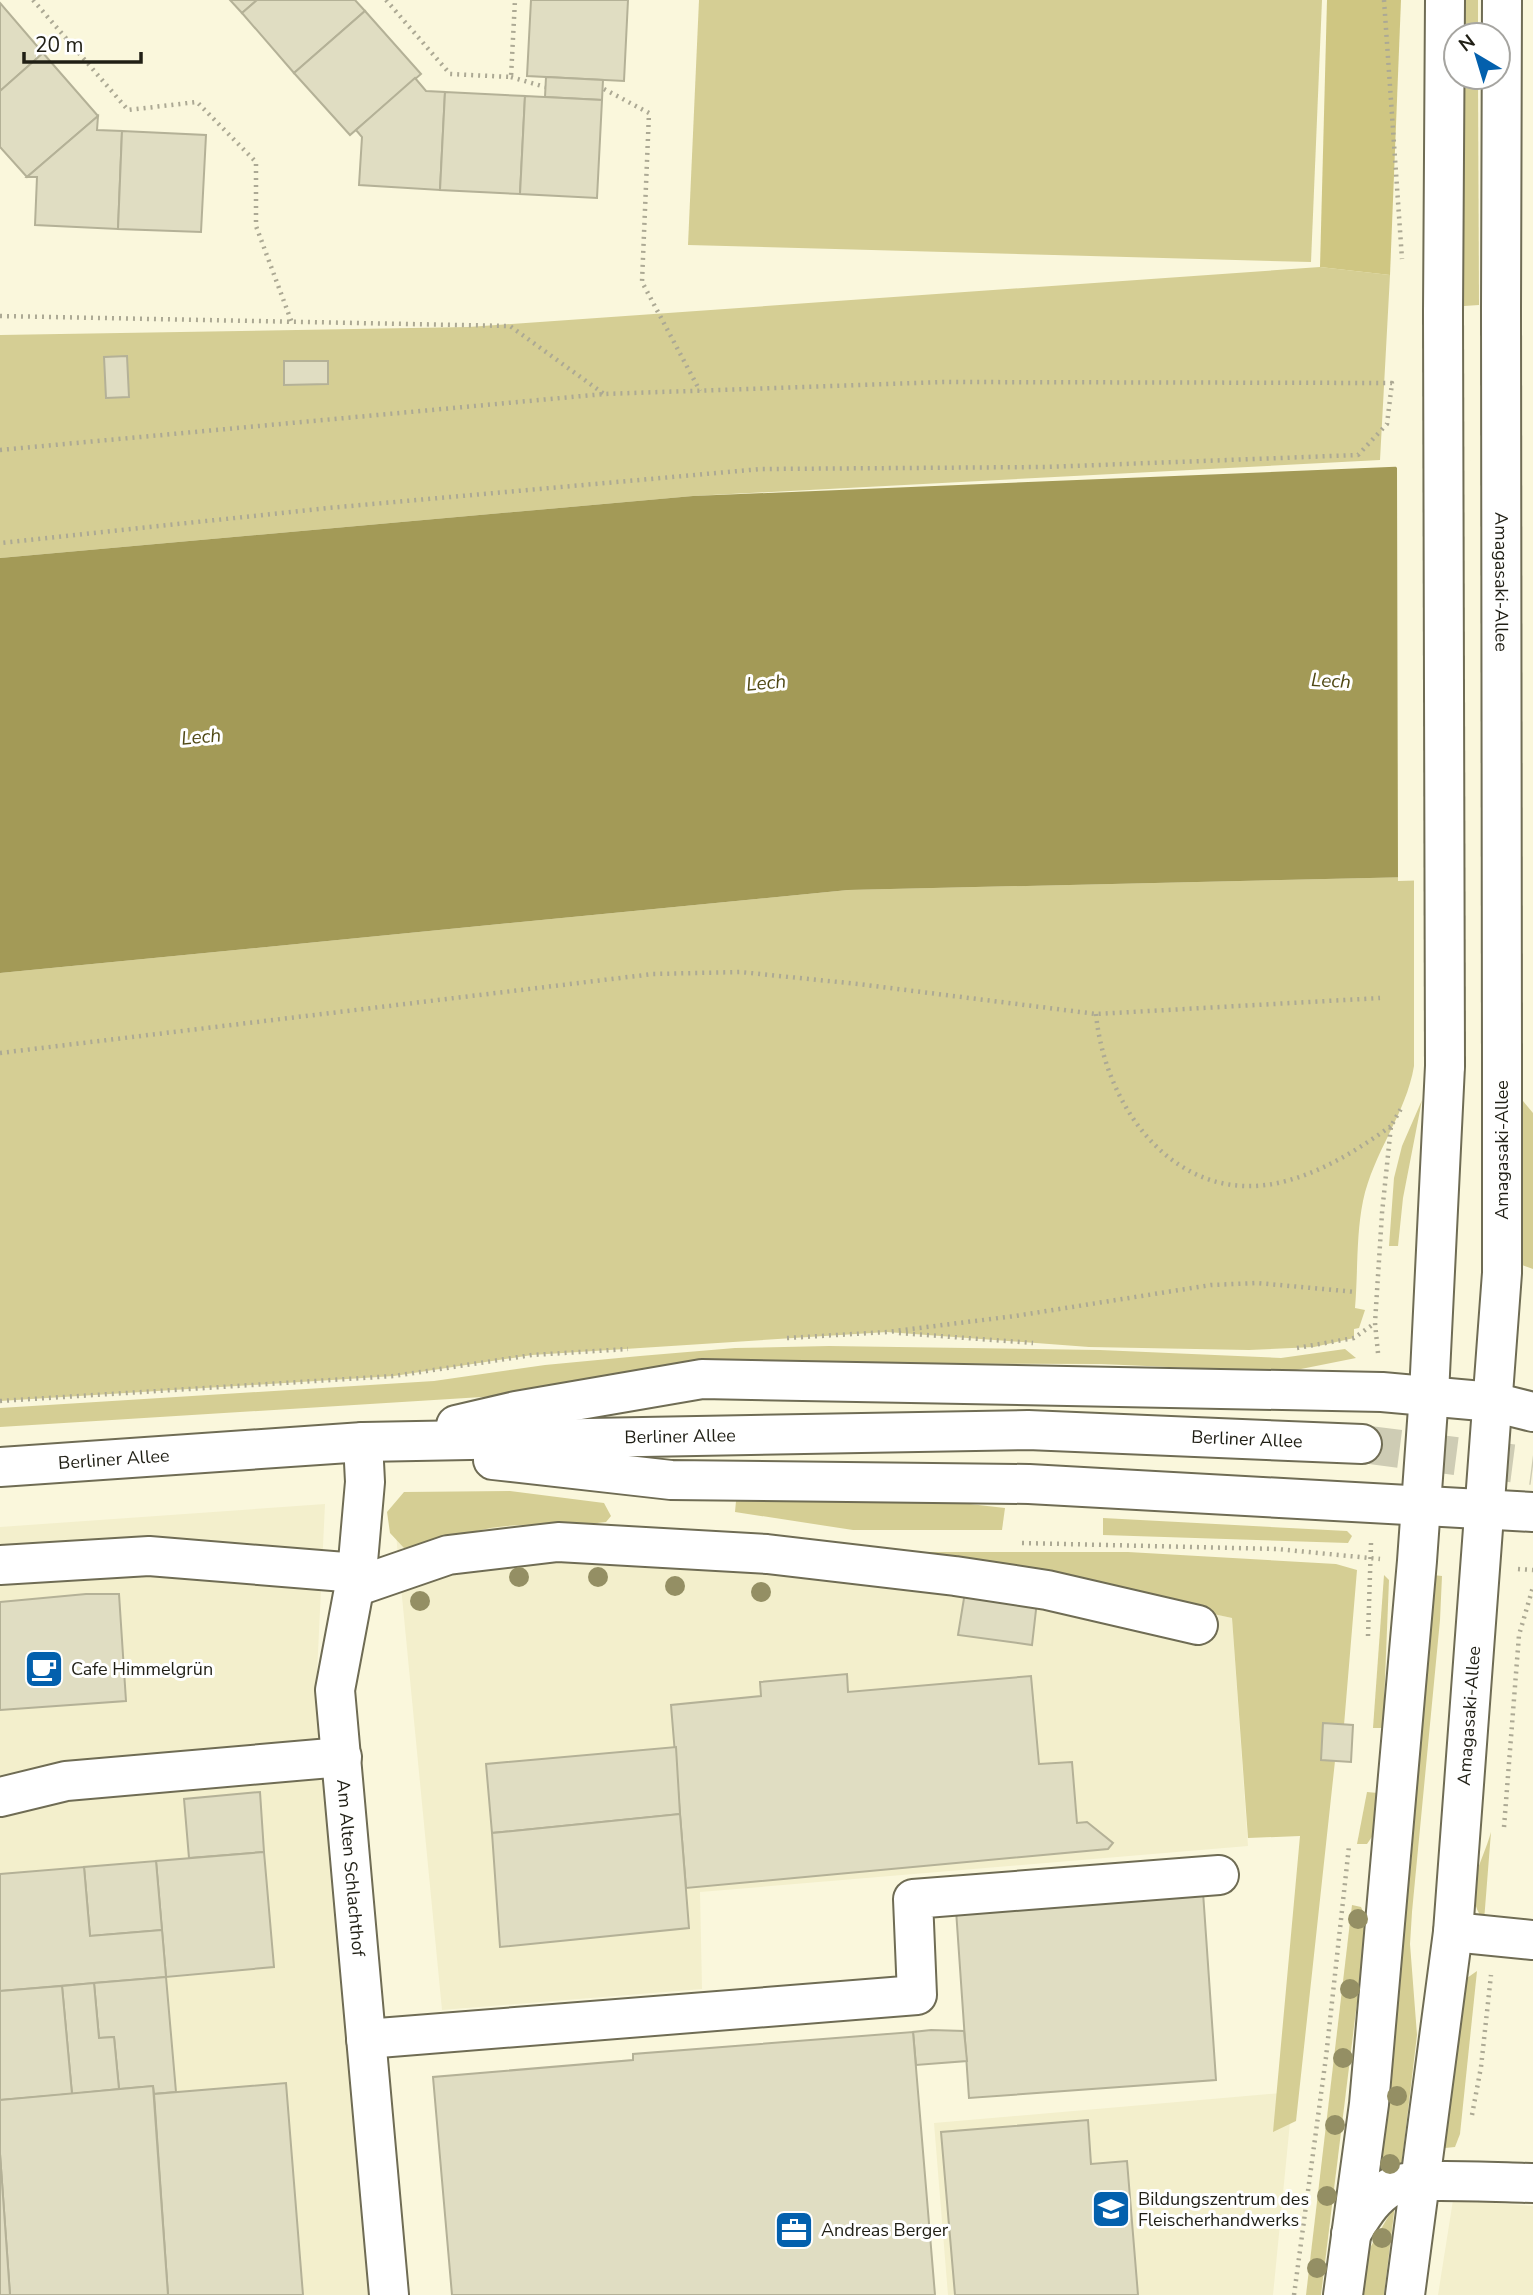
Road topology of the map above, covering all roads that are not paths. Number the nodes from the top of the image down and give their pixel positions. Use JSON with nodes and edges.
{"nodes":[{"id":1,"x":1445,"y":0,"type":"edge"},
{"id":2,"x":1502,"y":0,"type":"edge"},
{"id":3,"x":1429,"y":1394,"type":"junction"},
{"id":4,"x":1493,"y":1402,"type":"junction"},
{"id":5,"x":1533,"y":1412,"type":"edge"},
{"id":6,"x":373,"y":1442,"type":"junction"},
{"id":7,"x":1362,"y":1444,"type":"tunnel mouth"},
{"id":8,"x":0,"y":1467,"type":"edge"},
{"id":9,"x":1419,"y":1506,"type":"junction"},
{"id":10,"x":1485,"y":1509,"type":"junction"},
{"id":11,"x":1533,"y":1512,"type":"edge"},
{"id":12,"x":0,"y":1565,"type":"edge"},
{"id":13,"x":356,"y":1580,"type":"junction"},
{"id":14,"x":1198,"y":1625,"type":"dead end"},
{"id":15,"x":342,"y":1757,"type":"junction"},
{"id":16,"x":0,"y":1797,"type":"edge"},
{"id":17,"x":1219,"y":1875,"type":"dead end"},
{"id":18,"x":1453,"y":1932,"type":"junction"},
{"id":19,"x":1533,"y":1940,"type":"edge"},
{"id":20,"x":366,"y":2039,"type":"junction"},
{"id":21,"x":1419,"y":2182,"type":"junction"},
{"id":22,"x":1533,"y":2183,"type":"edge"},
{"id":23,"x":1351,"y":2234,"type":"junction"},
{"id":24,"x":389,"y":2295,"type":"edge"},
{"id":25,"x":1343,"y":2295,"type":"edge"},
{"id":26,"x":1405,"y":2295,"type":"edge"}],
"edges":[{"from":1,"to":3,"type":"main road","bridge":true},
{"from":2,"to":4,"type":"main road","name":"Amagasaki-Allee","bridge":true},
{"from":3,"to":4,"type":"main road"},
{"from":3,"to":6,"type":"main road"},
{"from":3,"to":9,"type":"main road"},
{"from":4,"to":5,"type":"main road"},
{"from":4,"to":10,"type":"main road","name":"Amagasaki-Allee"},
{"from":6,"to":7,"type":"main road","name":"Berliner Allee"},
{"from":6,"to":8,"type":"main road","name":"Berliner Allee"},
{"from":6,"to":9,"type":"main road"},
{"from":6,"to":13,"type":"main road","name":"Am Alten Schlachthof"},
{"from":9,"to":10,"type":"main road"},
{"from":9,"to":23,"type":"main road"},
{"from":10,"to":11,"type":"main road"},
{"from":10,"to":18,"type":"main road","name":"Amagasaki-Allee"},
{"from":12,"to":13,"type":"main road"},
{"from":13,"to":14,"type":"main road"},
{"from":13,"to":15,"type":"main road","name":"Am Alten Schlachthof"},
{"from":15,"to":16,"type":"main road"},
{"from":15,"to":20,"type":"main road","name":"Am Alten Schlachthof"},
{"from":17,"to":20,"type":"main road"},
{"from":18,"to":19,"type":"main road"},
{"from":18,"to":21,"type":"main road","name":"Amagasaki-Allee"},
{"from":20,"to":24,"type":"main road","name":"Am Alten Schlachthof"},
{"from":21,"to":22,"type":"main road"},
{"from":21,"to":23,"type":"main road"},
{"from":21,"to":26,"type":"main road","name":"Amagasaki-Allee"},
{"from":23,"to":25,"type":"main road"}]}
